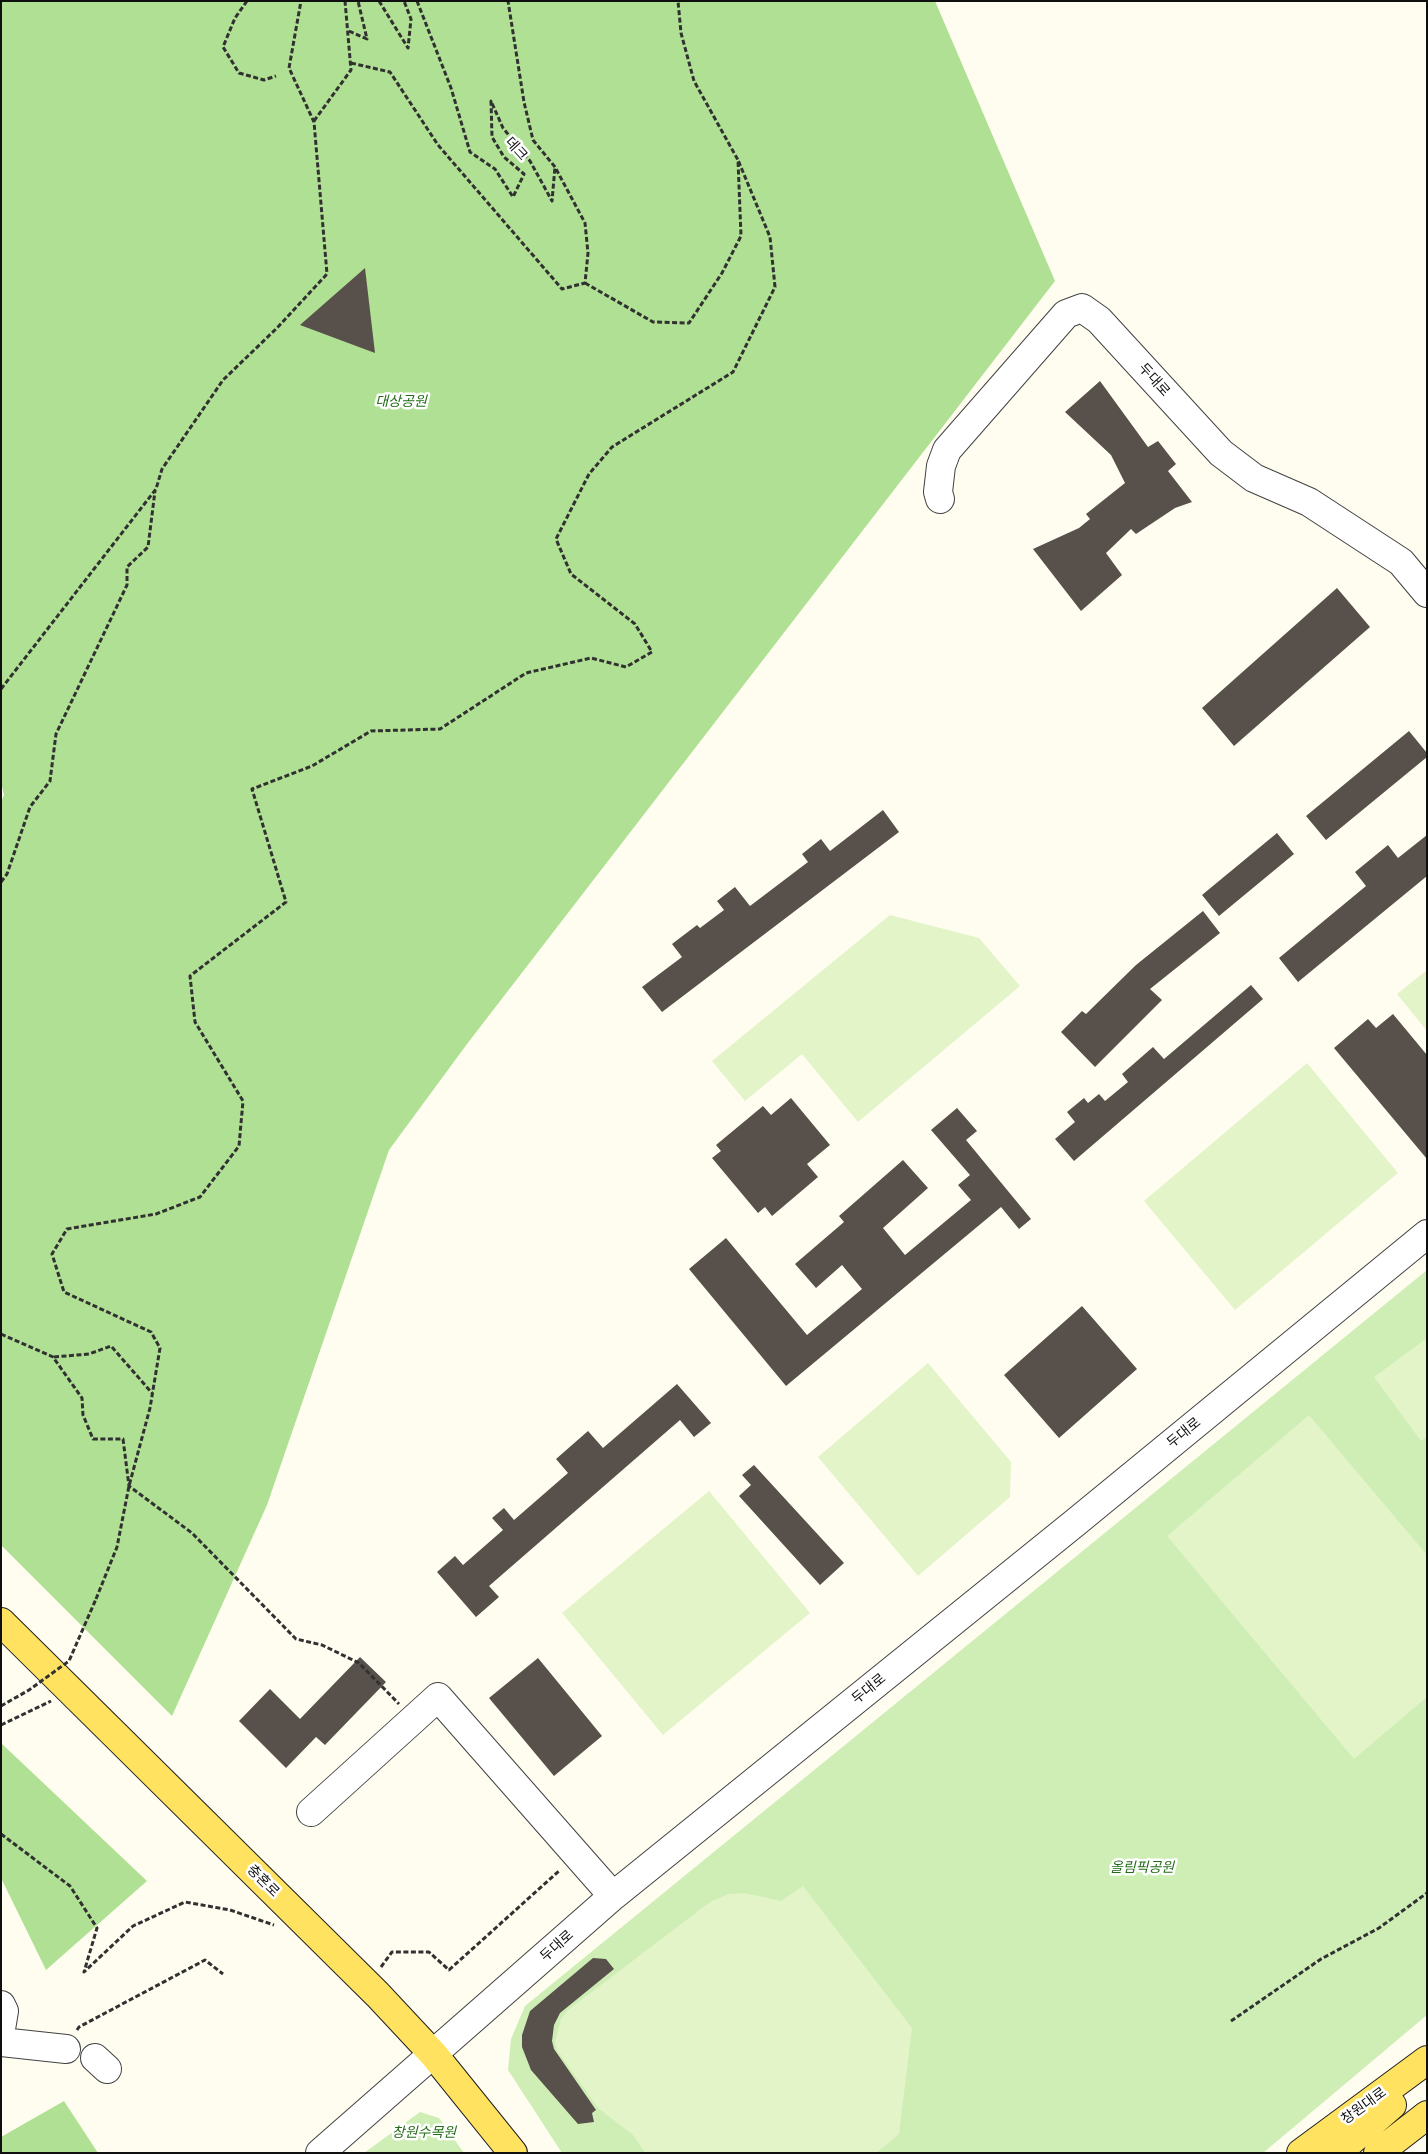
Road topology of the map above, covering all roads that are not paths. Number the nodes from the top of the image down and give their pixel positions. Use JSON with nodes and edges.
{"nodes":[{"id":1,"x":940,"y":499,"type":"dead end"},
{"id":2,"x":1427,"y":593,"type":"edge"},
{"id":3,"x":1427,"y":1234,"type":"edge"},
{"id":4,"x":1,"y":1622,"type":"edge"},
{"id":5,"x":311,"y":1812,"type":"dead end"},
{"id":6,"x":613,"y":1896,"type":"junction"},
{"id":7,"x":1,"y":2005,"type":"edge"},
{"id":8,"x":1,"y":2029,"type":"edge"},
{"id":9,"x":1,"y":2042,"type":"edge"},
{"id":10,"x":66,"y":2049,"type":"road end"},
{"id":11,"x":434,"y":2055,"type":"junction"},
{"id":12,"x":1427,"y":2060,"type":"edge"},
{"id":13,"x":1427,"y":2074,"type":"edge"},
{"id":14,"x":1427,"y":2115,"type":"edge"},
{"id":15,"x":1427,"y":2135,"type":"edge"},
{"id":16,"x":320,"y":2153,"type":"edge"},
{"id":17,"x":513,"y":2153,"type":"edge"},
{"id":18,"x":1301,"y":2153,"type":"edge"},
{"id":19,"x":1337,"y":2153,"type":"edge"},
{"id":20,"x":1378,"y":2153,"type":"edge"},
{"id":21,"x":1408,"y":2153,"type":"edge"}],
"edges":[{"from":1,"to":2,"type":"street","name":"두대로"},
{"from":3,"to":6,"type":"street","name":"두대로"},
{"from":4,"to":11,"type":"main road","name":"충혼로"},
{"from":5,"to":6,"type":"street"},
{"from":6,"to":11,"type":"street","name":"두대로"},
{"from":7,"to":8,"type":"street"},
{"from":9,"to":10,"type":"street"},
{"from":11,"to":16,"type":"street","name":"두대로"},
{"from":11,"to":17,"type":"main road","name":"충혼로"},
{"from":12,"to":18,"type":"main road","name":"창원대로"},
{"from":13,"to":19,"type":"main road","name":"창원대로"},
{"from":14,"to":20,"type":"main road"},
{"from":15,"to":21,"type":"main road"}]}
